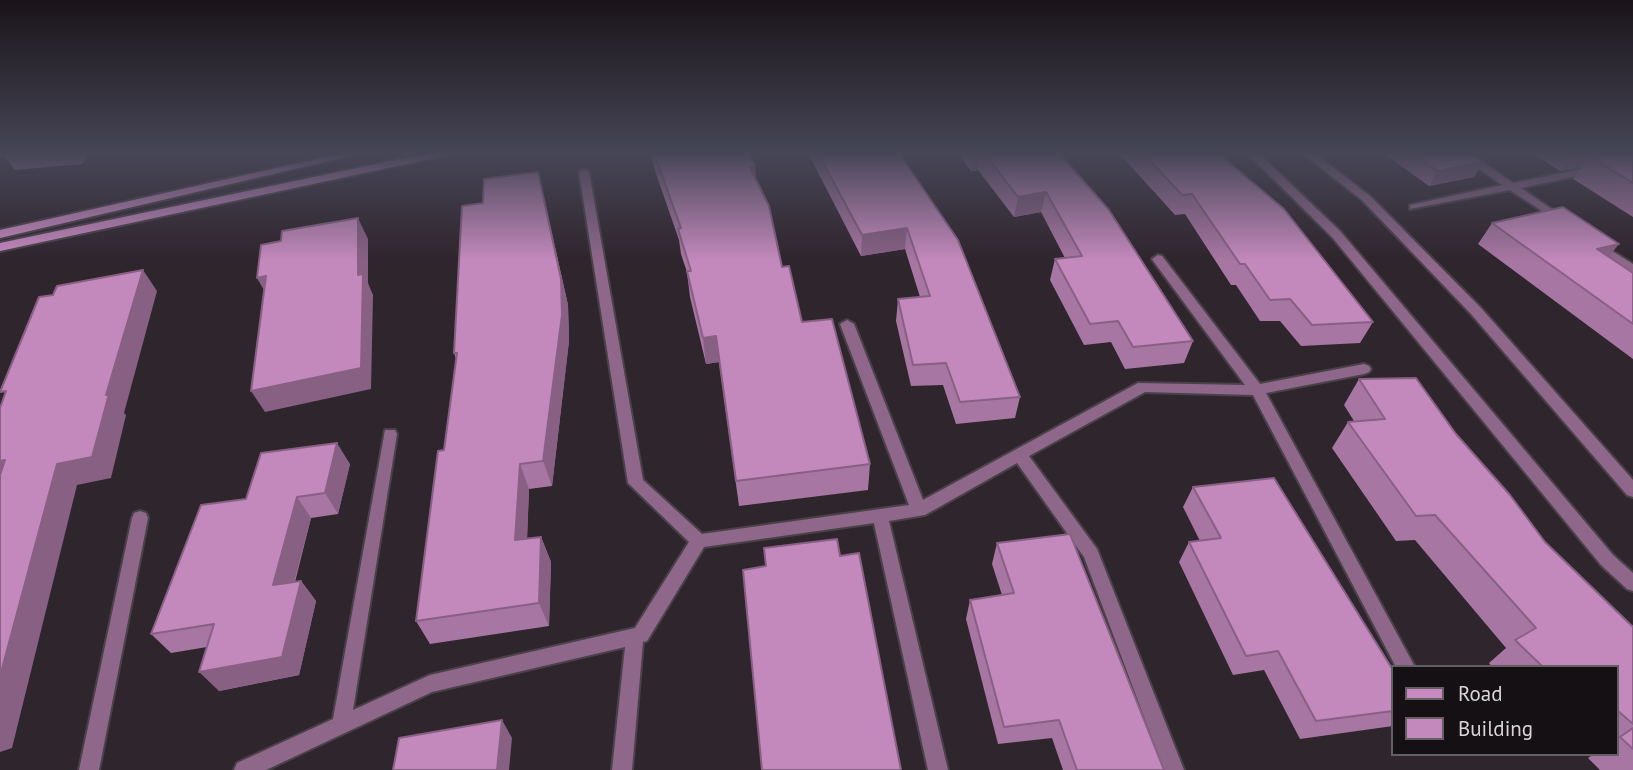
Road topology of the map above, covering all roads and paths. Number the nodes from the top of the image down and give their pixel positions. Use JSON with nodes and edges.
{"nodes":[{"id":1,"x":199,"y":189,"type":"edge"},
{"id":2,"x":274,"y":189,"type":"edge"},
{"id":3,"x":587,"y":189,"type":"edge"},
{"id":4,"x":1289,"y":189,"type":"edge"},
{"id":5,"x":1354,"y":189,"type":"edge"},
{"id":6,"x":1492,"y":189,"type":"edge"},
{"id":7,"x":1515,"y":189,"type":"edge"},
{"id":8,"x":1414,"y":207,"type":"dead end"},
{"id":9,"x":1577,"y":232,"type":"edge"},
{"id":10,"x":0,"y":234,"type":"edge"},
{"id":11,"x":1588,"y":239,"type":"edge"},
{"id":12,"x":0,"y":247,"type":"edge"},
{"id":13,"x":1158,"y":259,"type":"dead end"},
{"id":14,"x":1633,"y":270,"type":"edge"},
{"id":15,"x":847,"y":324,"type":"dead end"},
{"id":16,"x":1364,"y":369,"type":"dead end"},
{"id":17,"x":1257,"y":390,"type":"junction"},
{"id":18,"x":390,"y":434,"type":"dead end"},
{"id":19,"x":1020,"y":456,"type":"junction"},
{"id":20,"x":1633,"y":491,"type":"edge"},
{"id":21,"x":919,"y":510,"type":"junction"},
{"id":22,"x":880,"y":516,"type":"junction"},
{"id":23,"x":140,"y":518,"type":"dead end"},
{"id":24,"x":699,"y":541,"type":"junction"},
{"id":25,"x":1633,"y":584,"type":"edge"},
{"id":26,"x":635,"y":636,"type":"junction"},
{"id":27,"x":1405,"y":665,"type":"edge"},
{"id":28,"x":341,"y":726,"type":"junction"},
{"id":29,"x":89,"y":770,"type":"edge"},
{"id":30,"x":244,"y":770,"type":"edge"},
{"id":31,"x":622,"y":770,"type":"edge"},
{"id":32,"x":938,"y":770,"type":"edge"},
{"id":33,"x":1174,"y":770,"type":"edge"}],
"edges":[{"from":1,"to":10,"type":"main road"},
{"from":2,"to":12,"type":"main road"},
{"from":3,"to":24,"type":"street"},
{"from":4,"to":25,"type":"street"},
{"from":5,"to":20,"type":"street"},
{"from":6,"to":8,"type":"street"},
{"from":7,"to":9,"type":"street"},
{"from":11,"to":14,"type":"street"},
{"from":13,"to":17,"type":"street"},
{"from":15,"to":21,"type":"street"},
{"from":16,"to":17,"type":"street"},
{"from":17,"to":19,"type":"street"},
{"from":17,"to":27,"type":"street"},
{"from":18,"to":28,"type":"street"},
{"from":19,"to":21,"type":"street"},
{"from":19,"to":33,"type":"street"},
{"from":21,"to":22,"type":"street"},
{"from":22,"to":24,"type":"street"},
{"from":22,"to":32,"type":"street"},
{"from":23,"to":29,"type":"street"},
{"from":24,"to":26,"type":"street"},
{"from":26,"to":28,"type":"street"},
{"from":26,"to":31,"type":"street"},
{"from":28,"to":30,"type":"street"}]}
